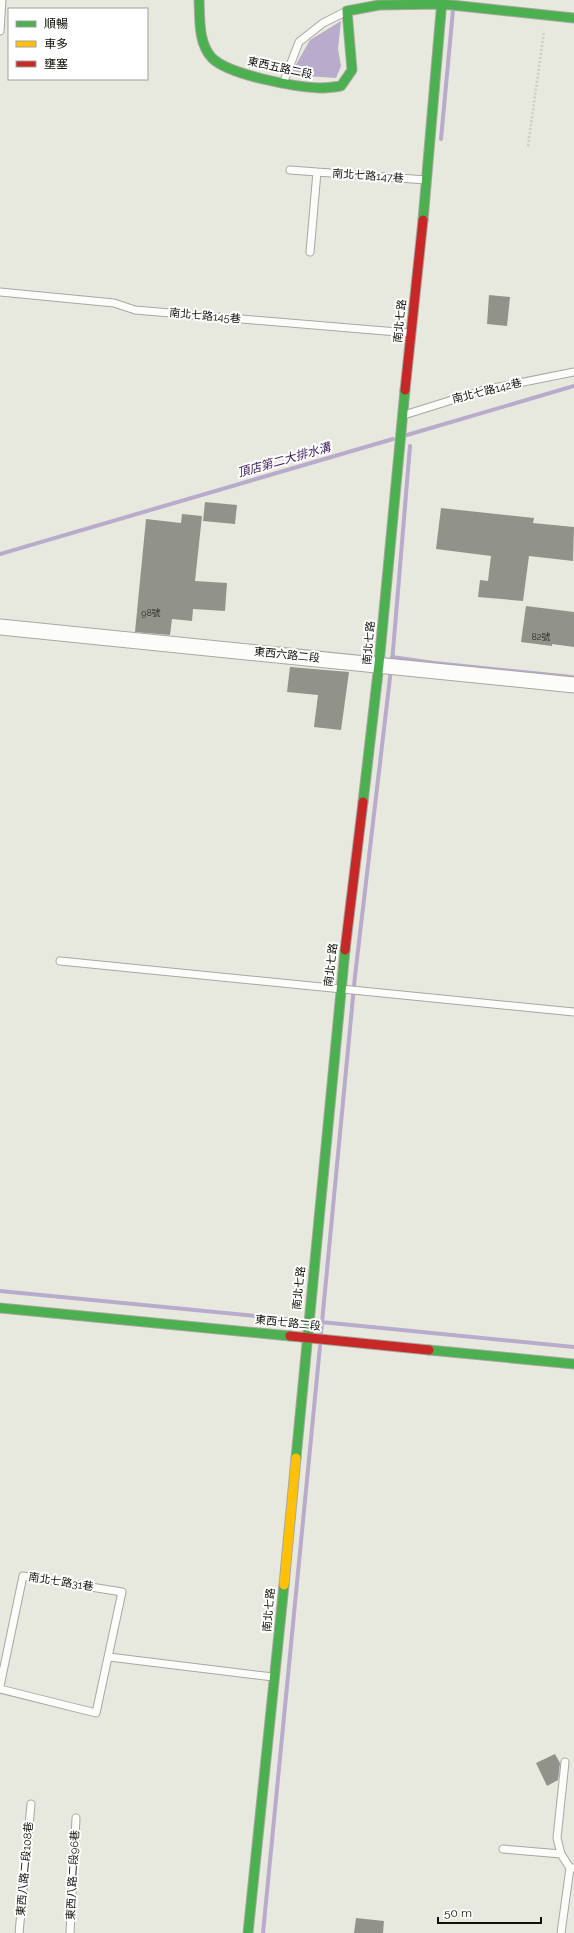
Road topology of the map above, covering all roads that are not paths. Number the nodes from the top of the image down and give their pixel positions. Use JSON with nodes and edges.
{"nodes":[{"id":1,"x":2,"y":0,"type":"edge"},
{"id":2,"x":199,"y":0,"type":"edge"},
{"id":3,"x":442,"y":2,"type":"edge"},
{"id":4,"x":347,"y":11,"type":"junction"},
{"id":5,"x":574,"y":18,"type":"edge"},
{"id":6,"x":0,"y":31,"type":"edge"},
{"id":7,"x":283,"y":83,"type":"junction"},
{"id":8,"x":290,"y":170,"type":"dead end"},
{"id":9,"x":317,"y":172,"type":"junction"},
{"id":10,"x":427,"y":180,"type":"junction"},
{"id":11,"x":310,"y":252,"type":"dead end"},
{"id":12,"x":0,"y":292,"type":"edge"},
{"id":13,"x":411,"y":334,"type":"junction"},
{"id":14,"x":574,"y":372,"type":"edge"},
{"id":15,"x":402,"y":415,"type":"junction"},
{"id":16,"x":0,"y":627,"type":"edge"},
{"id":17,"x":379,"y":664,"type":"junction"},
{"id":18,"x":574,"y":685,"type":"edge"},
{"id":19,"x":60,"y":961,"type":"dead end"},
{"id":20,"x":340,"y":988,"type":"junction"},
{"id":21,"x":574,"y":1012,"type":"edge"},
{"id":22,"x":0,"y":1308,"type":"edge"},
{"id":23,"x":307,"y":1337,"type":"junction"},
{"id":24,"x":574,"y":1364,"type":"edge"},
{"id":25,"x":109,"y":1656,"type":"junction"},
{"id":26,"x":274,"y":1677,"type":"junction"},
{"id":27,"x":0,"y":1688,"type":"edge"},
{"id":28,"x":565,"y":1762,"type":"dead end"},
{"id":29,"x":31,"y":1804,"type":"dead end"},
{"id":30,"x":76,"y":1818,"type":"dead end"},
{"id":31,"x":503,"y":1849,"type":"dead end"},
{"id":32,"x":561,"y":1854,"type":"junction"},
{"id":33,"x":572,"y":1868,"type":"edge"},
{"id":34,"x":19,"y":1933,"type":"edge"},
{"id":35,"x":70,"y":1933,"type":"edge"},
{"id":36,"x":248,"y":1933,"type":"edge"},
{"id":37,"x":561,"y":1933,"type":"edge"}],
"edges":[{"from":1,"to":6,"type":"lane"},
{"from":2,"to":7,"type":"street","name":"東西五路二段"},
{"from":3,"to":4,"type":"street"},
{"from":3,"to":5,"type":"street"},
{"from":3,"to":10,"type":"street","name":"南北七路"},
{"from":4,"to":7,"type":"lane"},
{"from":4,"to":7,"type":"street","name":"東西五路二段"},
{"from":8,"to":9,"type":"lane"},
{"from":9,"to":10,"type":"lane","name":"南北七路147巷"},
{"from":9,"to":11,"type":"lane","name":"南北七路147巷"},
{"from":10,"to":13,"type":"street","name":"南北七路"},
{"from":12,"to":13,"type":"lane","name":"南北七路145巷"},
{"from":13,"to":15,"type":"street","name":"南北七路"},
{"from":14,"to":15,"type":"lane","name":"南北七路142巷"},
{"from":15,"to":17,"type":"street","name":"南北七路"},
{"from":16,"to":17,"type":"street","name":"東西六路二段"},
{"from":17,"to":18,"type":"street","name":"東西六路二段"},
{"from":17,"to":20,"type":"street","name":"南北七路"},
{"from":19,"to":20,"type":"lane"},
{"from":20,"to":21,"type":"lane"},
{"from":20,"to":23,"type":"street","name":"南北七路"},
{"from":22,"to":23,"type":"street","name":"東西七路二段"},
{"from":23,"to":24,"type":"street","name":"東西七路二段"},
{"from":23,"to":26,"type":"street","name":"南北七路"},
{"from":25,"to":26,"type":"lane"},
{"from":25,"to":27,"type":"lane","name":"南北七路31巷"},
{"from":25,"to":27,"type":"lane","name":"南北七路31巷"},
{"from":26,"to":36,"type":"street","name":"南北七路"},
{"from":28,"to":32,"type":"lane"},
{"from":29,"to":34,"type":"lane","name":"東西八路二段108巷"},
{"from":30,"to":35,"type":"lane","name":"東西八路二段96巷"},
{"from":31,"to":32,"type":"lane"},
{"from":32,"to":33,"type":"lane"},
{"from":33,"to":37,"type":"lane"}]}
